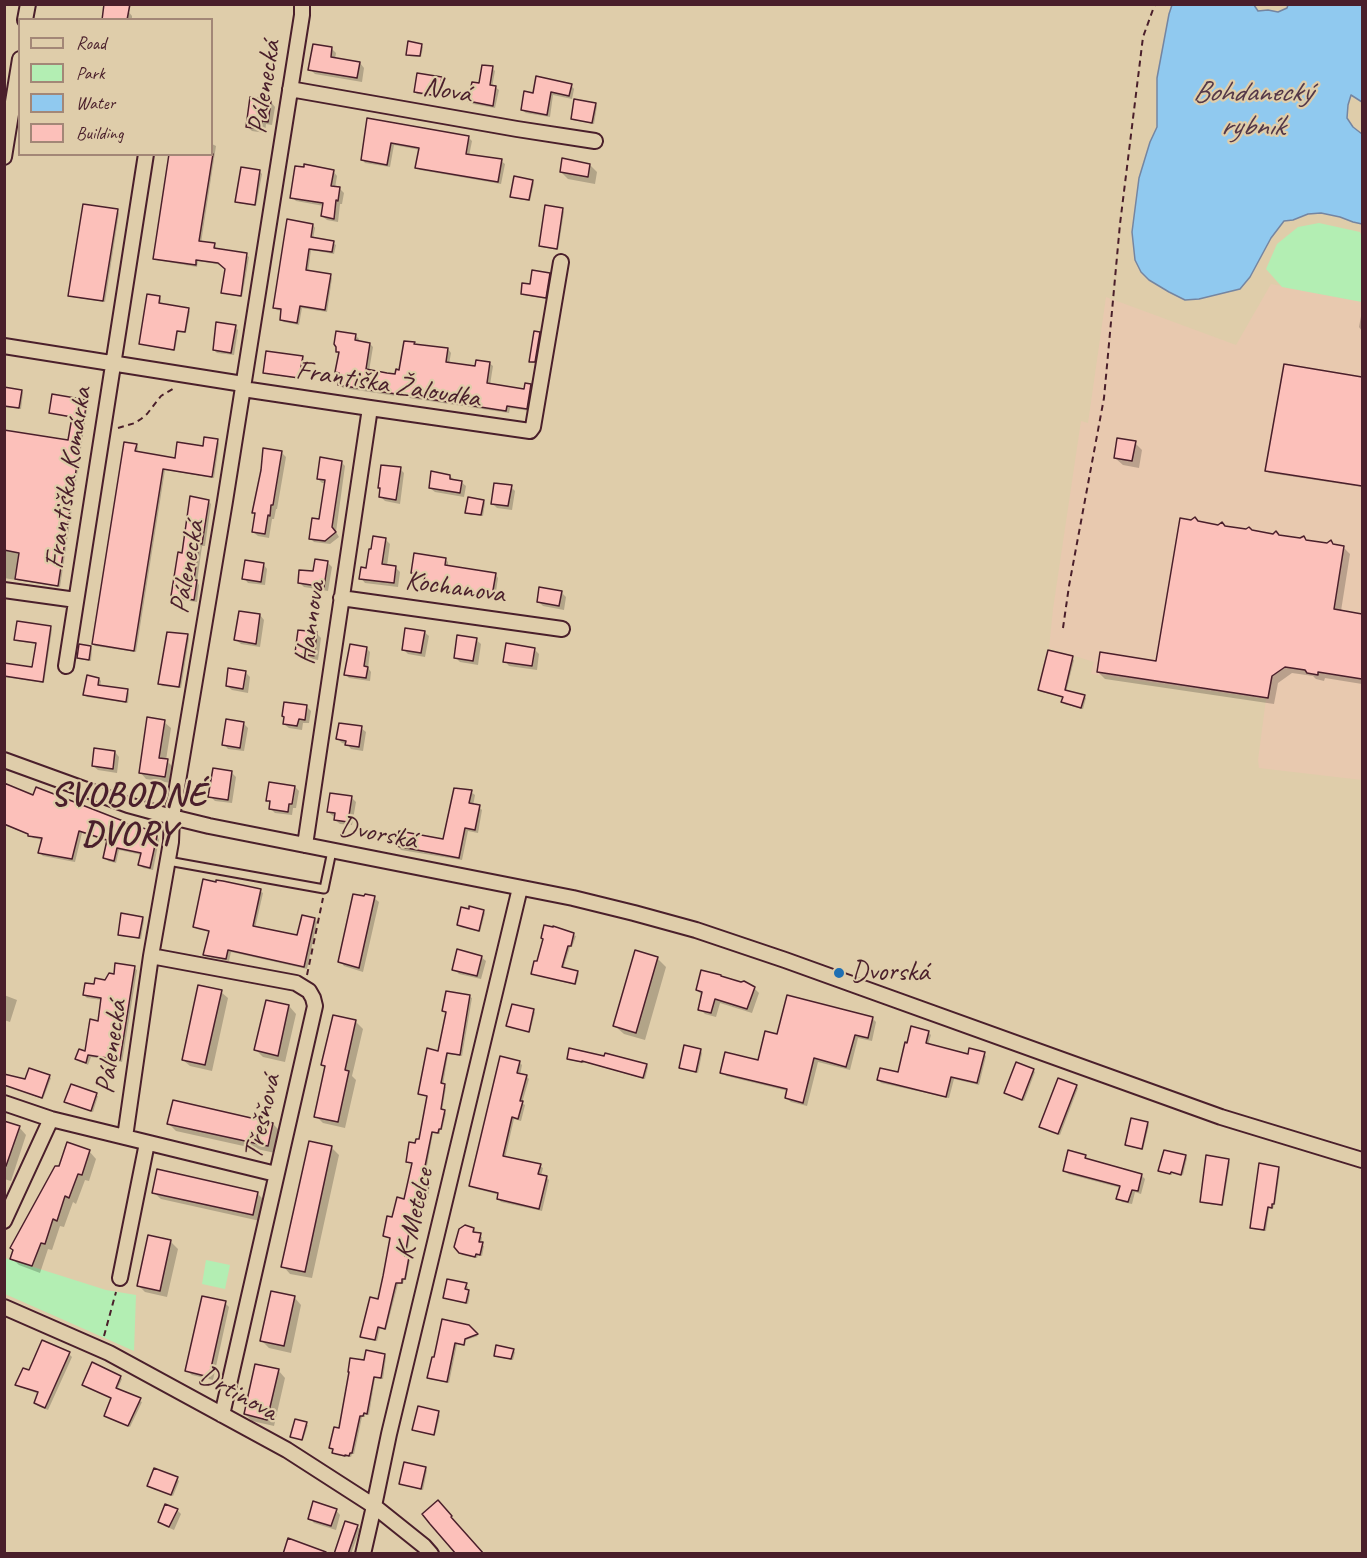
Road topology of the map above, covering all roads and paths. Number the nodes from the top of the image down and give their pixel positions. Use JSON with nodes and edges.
{"nodes":[{"id":1,"x":302,"y":4,"type":"edge"},
{"id":2,"x":1155,"y":4,"type":"edge"},
{"id":3,"x":18,"y":84,"type":"edge"},
{"id":4,"x":290,"y":88,"type":"junction"},
{"id":5,"x":14,"y":135,"type":"edge"},
{"id":6,"x":595,"y":141,"type":"dead end"},
{"id":7,"x":141,"y":156,"type":"edge"},
{"id":8,"x":4,"y":157,"type":"edge"},
{"id":9,"x":561,"y":262,"type":"dead end"},
{"id":10,"x":4,"y":346,"type":"edge"},
{"id":11,"x":112,"y":363,"type":"junction"},
{"id":12,"x":182,"y":374,"type":"junction"},
{"id":13,"x":243,"y":386,"type":"junction"},
{"id":14,"x":369,"y":408,"type":"junction"},
{"id":15,"x":102,"y":428,"type":"junction"},
{"id":16,"x":4,"y":590,"type":"edge"},
{"id":17,"x":341,"y":598,"type":"junction"},
{"id":18,"x":76,"y":600,"type":"junction"},
{"id":19,"x":562,"y":628,"type":"dead end"},
{"id":20,"x":1064,"y":628,"type":"dead end"},
{"id":21,"x":66,"y":666,"type":"dead end"},
{"id":22,"x":4,"y":760,"type":"edge"},
{"id":23,"x":172,"y":817,"type":"junction"},
{"id":24,"x":305,"y":846,"type":"junction"},
{"id":25,"x":332,"y":851,"type":"junction"},
{"id":26,"x":168,"y":861,"type":"junction"},
{"id":27,"x":520,"y":888,"type":"junction"},
{"id":28,"x":324,"y":890,"type":"junction"},
{"id":29,"x":152,"y":956,"type":"junction"},
{"id":30,"x":304,"y":987,"type":"junction"},
{"id":31,"x":4,"y":1103,"type":"edge"},
{"id":32,"x":51,"y":1119,"type":"junction"},
{"id":33,"x":124,"y":1137,"type":"junction"},
{"id":34,"x":147,"y":1143,"type":"junction"},
{"id":35,"x":1360,"y":1158,"type":"edge"},
{"id":36,"x":276,"y":1174,"type":"junction"},
{"id":37,"x":4,"y":1221,"type":"edge"},
{"id":38,"x":120,"y":1278,"type":"joint"},
{"id":39,"x":4,"y":1307,"type":"edge"},
{"id":40,"x":102,"y":1350,"type":"junction"},
{"id":41,"x":222,"y":1415,"type":"junction"},
{"id":42,"x":374,"y":1506,"type":"junction"},
{"id":43,"x":363,"y":1554,"type":"edge"},
{"id":44,"x":431,"y":1554,"type":"edge"}],
"edges":[{"from":1,"to":4,"type":"street","name":"Pálenecká"},
{"from":2,"to":20,"type":"path"},
{"from":3,"to":5,"type":"street"},
{"from":4,"to":6,"type":"street","name":"Nová"},
{"from":4,"to":13,"type":"street","name":"Pálenecká"},
{"from":5,"to":8,"type":"street"},
{"from":7,"to":11,"type":"street","name":"Františka Komárka"},
{"from":9,"to":14,"type":"street","name":"Františka Žaloudka"},
{"from":10,"to":11,"type":"street","name":"Františka Komárka"},
{"from":11,"to":12,"type":"street","name":"Františka Komárka"},
{"from":11,"to":15,"type":"street","name":"Františka Komárka"},
{"from":12,"to":13,"type":"street","name":"Františka Komárka"},
{"from":12,"to":15,"type":"path"},
{"from":13,"to":14,"type":"street","name":"Františka Žaloudka"},
{"from":13,"to":23,"type":"street","name":"Pálenecká"},
{"from":14,"to":17,"type":"street","name":"Hannova"},
{"from":15,"to":18,"type":"street","name":"Františka Komárka"},
{"from":16,"to":18,"type":"street","name":"Františka Komárka"},
{"from":17,"to":19,"type":"street","name":"Kochanova"},
{"from":17,"to":24,"type":"street","name":"Hannova"},
{"from":18,"to":21,"type":"street","name":"Františka Komárka"},
{"from":22,"to":23,"type":"street","name":"Dvorská"},
{"from":23,"to":24,"type":"street","name":"Dvorská"},
{"from":23,"to":26,"type":"street","name":"Pálenecká"},
{"from":24,"to":25,"type":"street","name":"Dvorská"},
{"from":25,"to":27,"type":"street","name":"Dvorská"},
{"from":25,"to":28,"type":"lane"},
{"from":26,"to":28,"type":"lane"},
{"from":26,"to":29,"type":"street","name":"Pálenecká"},
{"from":27,"to":35,"type":"street","name":"Dvorská"},
{"from":27,"to":42,"type":"street","name":"K Metelce"},
{"from":28,"to":30,"type":"path"},
{"from":29,"to":30,"type":"street"},
{"from":29,"to":33,"type":"street","name":"Pálenecká"},
{"from":30,"to":36,"type":"street","name":"Třešňová"},
{"from":31,"to":32,"type":"street"},
{"from":32,"to":33,"type":"street"},
{"from":32,"to":37,"type":"street"},
{"from":33,"to":34,"type":"street"},
{"from":34,"to":36,"type":"street"},
{"from":34,"to":38,"type":"street"},
{"from":36,"to":41,"type":"street","name":"Třešňová"},
{"from":38,"to":40,"type":"path"},
{"from":39,"to":40,"type":"street","name":"Drtinova"},
{"from":40,"to":41,"type":"street","name":"Drtinova"},
{"from":41,"to":42,"type":"street","name":"Drtinova"},
{"from":42,"to":43,"type":"street","name":"K Metelce"},
{"from":42,"to":44,"type":"street","name":"Drtinova"}]}
